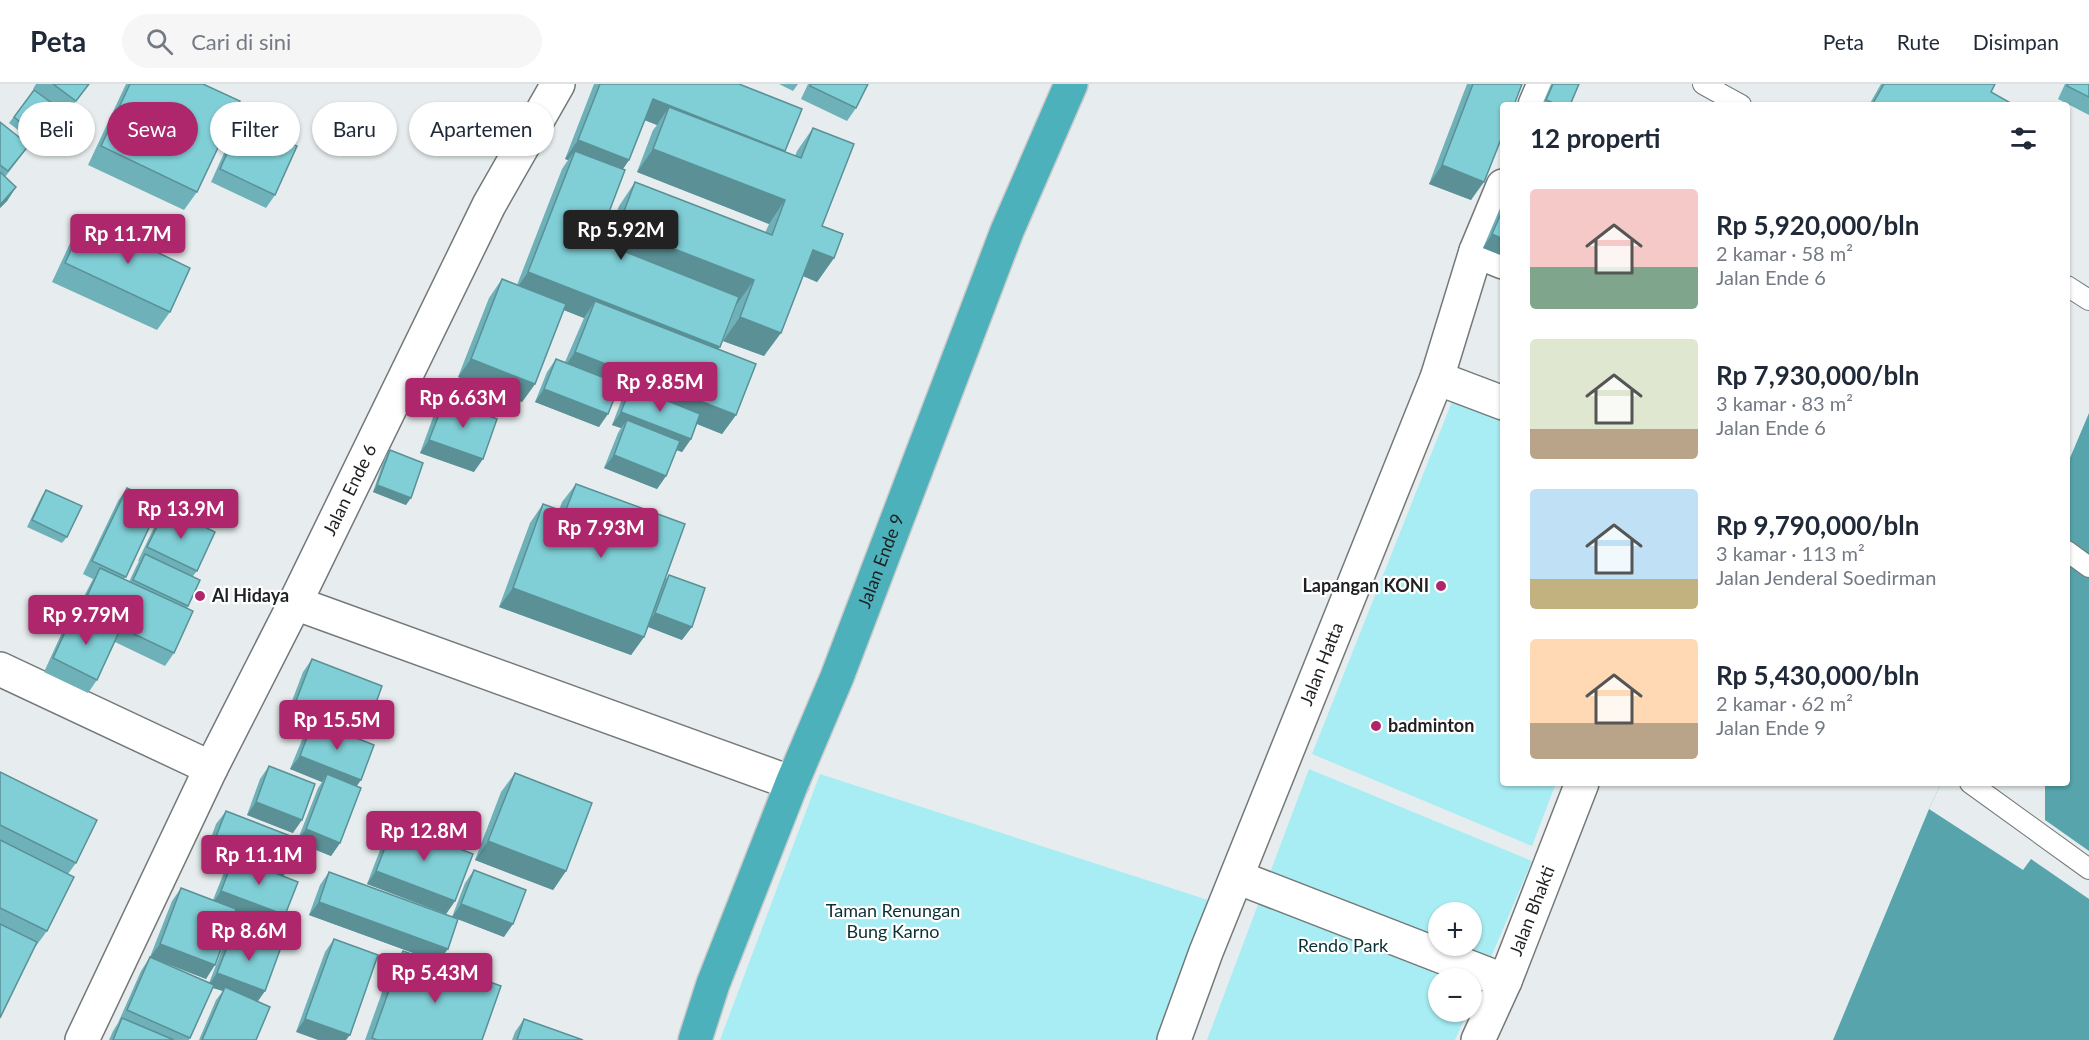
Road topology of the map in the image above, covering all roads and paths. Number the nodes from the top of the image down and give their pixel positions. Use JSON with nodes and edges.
{"nodes":[{"id":1,"x":558,"y":84,"type":"edge"},
{"id":2,"x":1071,"y":84,"type":"edge"},
{"id":3,"x":1544,"y":84,"type":"edge"},
{"id":4,"x":1704,"y":84,"type":"edge"},
{"id":5,"x":1536,"y":102,"type":"edge"},
{"id":6,"x":1737,"y":102,"type":"edge"},
{"id":7,"x":1500,"y":202,"type":"edge"},
{"id":8,"x":1490,"y":257,"type":"edge"},
{"id":9,"x":2070,"y":288,"type":"edge"},
{"id":10,"x":2089,"y":300,"type":"edge"},
{"id":11,"x":1437,"y":378,"type":"junction"},
{"id":12,"x":1500,"y":402,"type":"edge"},
{"id":13,"x":2070,"y":553,"type":"edge"},
{"id":14,"x":2089,"y":567,"type":"edge"},
{"id":15,"x":296,"y":603,"type":"junction"},
{"id":16,"x":0,"y":669,"type":"edge"},
{"id":17,"x":211,"y":768,"type":"junction"},
{"id":18,"x":792,"y":783,"type":"junction"},
{"id":19,"x":1581,"y":786,"type":"edge"},
{"id":20,"x":1974,"y":786,"type":"edge"},
{"id":21,"x":2089,"y":869,"type":"edge"},
{"id":22,"x":1237,"y":877,"type":"junction"},
{"id":23,"x":1505,"y":981,"type":"junction"},
{"id":24,"x":82,"y":1040,"type":"edge"},
{"id":25,"x":695,"y":1040,"type":"edge"},
{"id":26,"x":1174,"y":1040,"type":"edge"},
{"id":27,"x":1478,"y":1040,"type":"edge"}],
"edges":[{"from":1,"to":15,"type":"street","name":"Jalan Ende 6"},
{"from":2,"to":18,"type":"highway","name":"Jalan Ende 9"},
{"from":3,"to":5,"type":"street"},
{"from":4,"to":6,"type":"lane"},
{"from":7,"to":8,"type":"street","name":"Jalan Hatta"},
{"from":8,"to":11,"type":"street","name":"Jalan Hatta"},
{"from":9,"to":10,"type":"lane"},
{"from":11,"to":12,"type":"street"},
{"from":11,"to":22,"type":"street","name":"Jalan Hatta"},
{"from":13,"to":14,"type":"lane"},
{"from":15,"to":17,"type":"street","name":"Jalan Ende 6"},
{"from":15,"to":18,"type":"street"},
{"from":16,"to":17,"type":"street"},
{"from":17,"to":24,"type":"street","name":"Jalan Ende 6"},
{"from":18,"to":25,"type":"highway","name":"Jalan Ende 9"},
{"from":19,"to":23,"type":"street","name":"Jalan Bhakti"},
{"from":20,"to":21,"type":"lane"},
{"from":22,"to":23,"type":"street"},
{"from":22,"to":26,"type":"street","name":"Jalan Hatta"},
{"from":23,"to":27,"type":"street","name":"Jalan Bhakti"}]}
